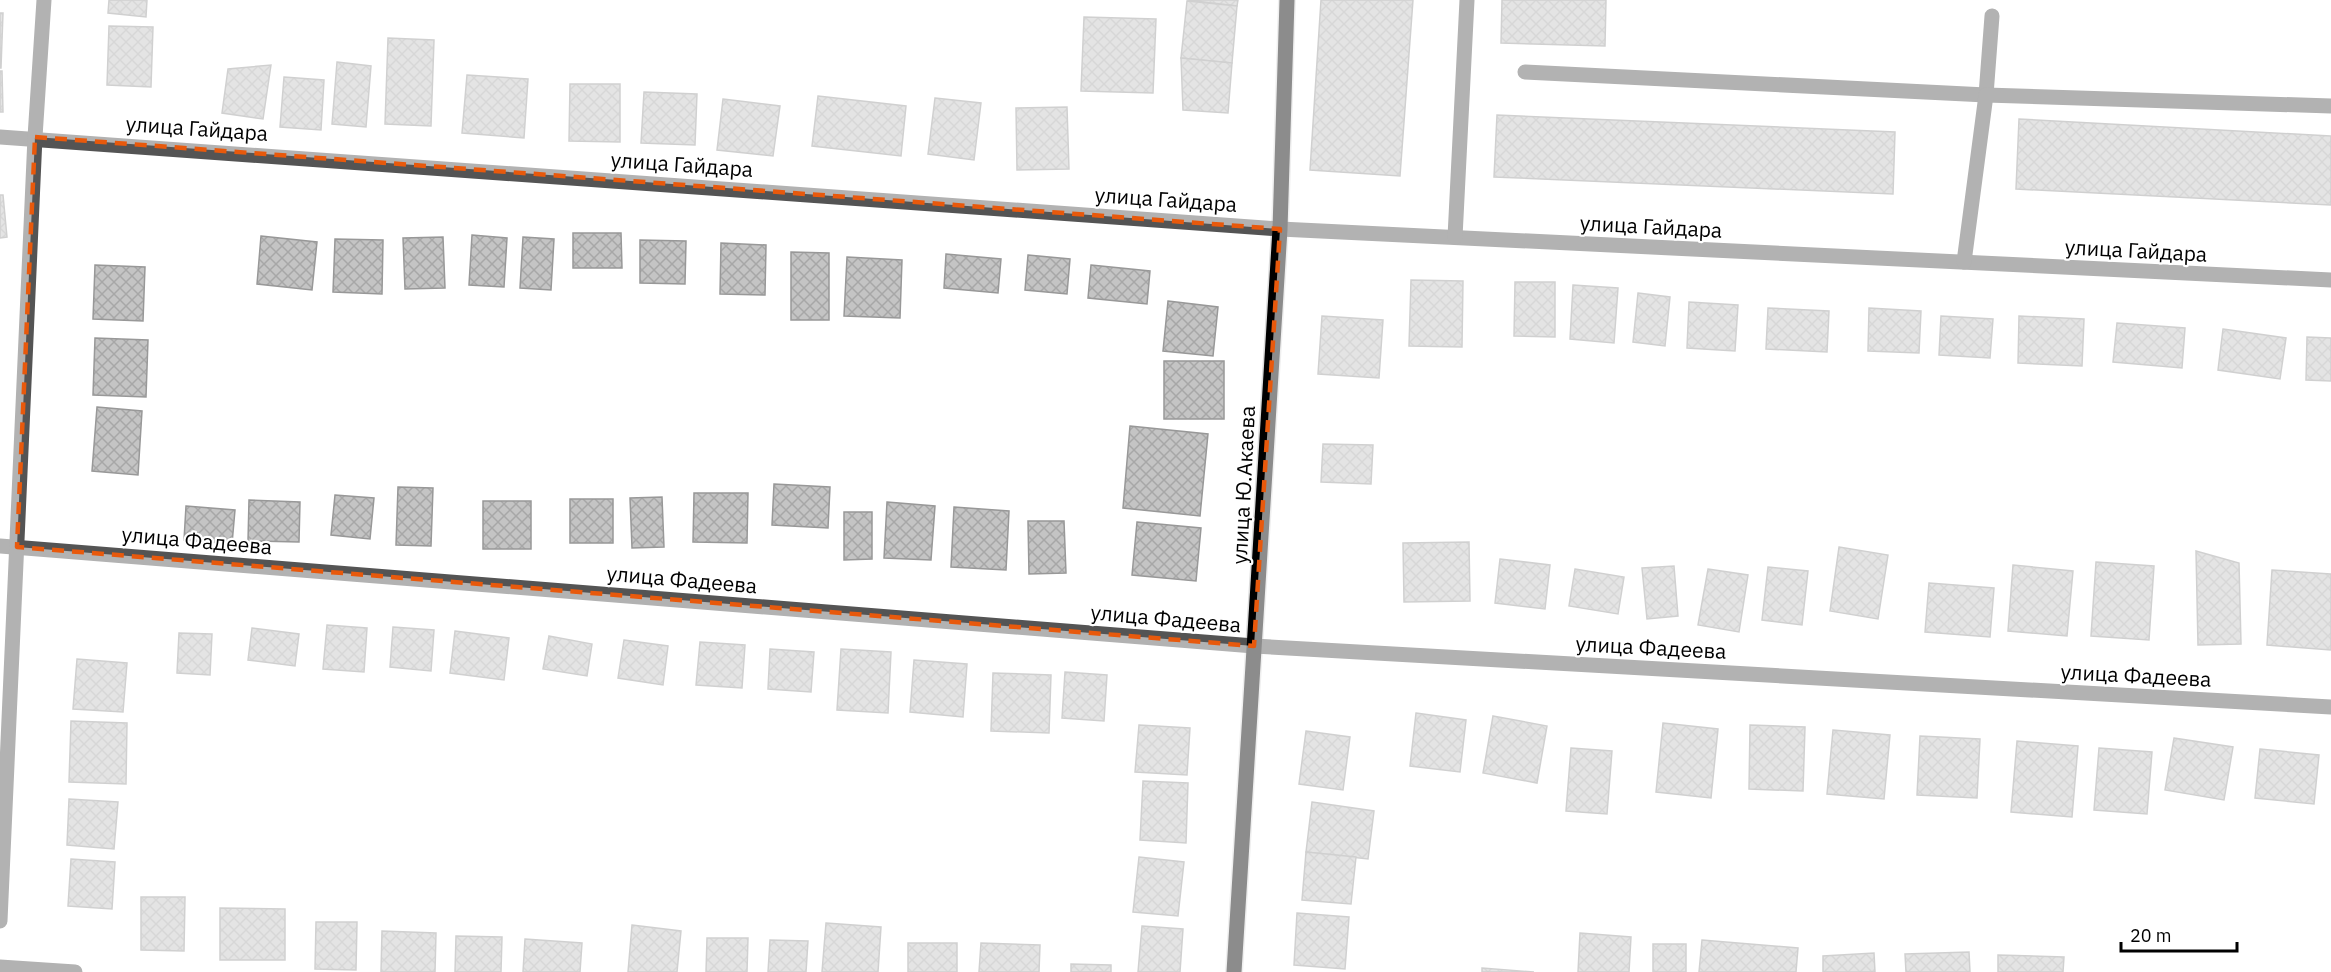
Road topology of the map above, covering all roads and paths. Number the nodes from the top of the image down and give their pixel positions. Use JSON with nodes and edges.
{"nodes":[{"id":1,"x":44,"y":0,"type":"edge"},
{"id":2,"x":1287,"y":0,"type":"edge"},
{"id":3,"x":1467,"y":0,"type":"edge"},
{"id":4,"x":1992,"y":16,"type":"dead end"},
{"id":5,"x":1525,"y":72,"type":"dead end"},
{"id":6,"x":1986,"y":95,"type":"junction"},
{"id":7,"x":2331,"y":106,"type":"edge"},
{"id":8,"x":0,"y":137,"type":"edge"},
{"id":9,"x":35,"y":137,"type":"junction"},
{"id":10,"x":1280,"y":229,"type":"junction"},
{"id":11,"x":1455,"y":237,"type":"junction"},
{"id":12,"x":1964,"y":262,"type":"junction"},
{"id":13,"x":2331,"y":280,"type":"edge"},
{"id":14,"x":0,"y":546,"type":"edge"},
{"id":15,"x":17,"y":547,"type":"junction"},
{"id":16,"x":1254,"y":646,"type":"junction"},
{"id":17,"x":2331,"y":707,"type":"edge"},
{"id":18,"x":0,"y":921,"type":"edge"},
{"id":19,"x":0,"y":967,"type":"edge"},
{"id":20,"x":75,"y":972,"type":"edge"},
{"id":21,"x":1234,"y":972,"type":"edge"}],
"edges":[{"from":1,"to":9,"type":"street"},
{"from":2,"to":10,"type":"main road","name":"улица Ю.Акаева"},
{"from":3,"to":11,"type":"street"},
{"from":4,"to":6,"type":"street"},
{"from":5,"to":6,"type":"street"},
{"from":6,"to":7,"type":"street"},
{"from":6,"to":12,"type":"street"},
{"from":8,"to":9,"type":"street","name":"улица Гайдара"},
{"from":9,"to":10,"type":"street","name":"улица Гайдара"},
{"from":9,"to":15,"type":"street"},
{"from":10,"to":11,"type":"street","name":"улица Гайдара"},
{"from":10,"to":16,"type":"main road","name":"улица Ю.Акаева"},
{"from":11,"to":12,"type":"street","name":"улица Гайдара"},
{"from":12,"to":13,"type":"street","name":"улица Гайдара"},
{"from":14,"to":15,"type":"street","name":"улица Фадеева"},
{"from":15,"to":16,"type":"street","name":"улица Фадеева"},
{"from":15,"to":18,"type":"street"},
{"from":16,"to":17,"type":"street","name":"улица Фадеева"},
{"from":16,"to":21,"type":"main road","name":"улица Ю.Акаева"},
{"from":19,"to":20,"type":"street"}]}
